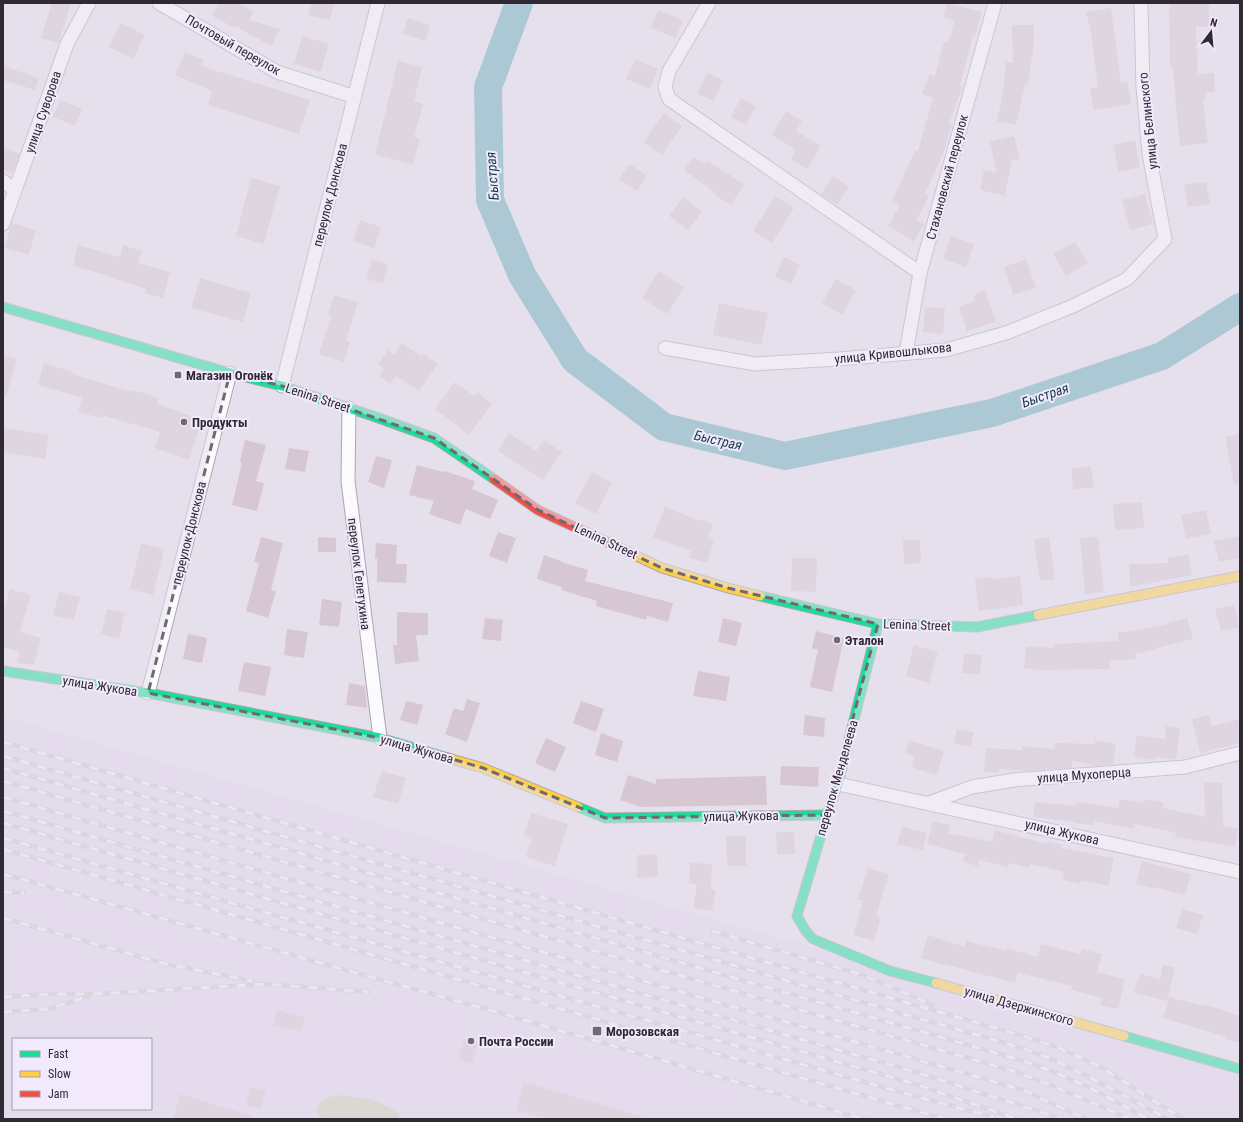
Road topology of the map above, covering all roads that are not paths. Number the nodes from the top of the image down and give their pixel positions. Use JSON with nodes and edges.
{"nodes":[{"id":1,"x":89,"y":3,"type":"edge"},
{"id":2,"x":158,"y":3,"type":"edge"},
{"id":3,"x":378,"y":3,"type":"edge"},
{"id":4,"x":709,"y":3,"type":"edge"},
{"id":5,"x":995,"y":3,"type":"edge"},
{"id":6,"x":1141,"y":3,"type":"edge"},
{"id":7,"x":355,"y":97,"type":"junction"},
{"id":8,"x":3,"y":181,"type":"edge"},
{"id":9,"x":15,"y":190,"type":"junction"},
{"id":10,"x":3,"y":224,"type":"edge"},
{"id":11,"x":1165,"y":239,"type":"joint"},
{"id":12,"x":920,"y":273,"type":"junction"},
{"id":13,"x":3,"y":307,"type":"edge"},
{"id":14,"x":665,"y":348,"type":"dead end"},
{"id":15,"x":906,"y":353,"type":"junction"},
{"id":16,"x":230,"y":373,"type":"junction"},
{"id":17,"x":282,"y":386,"type":"junction"},
{"id":18,"x":348,"y":408,"type":"junction"},
{"id":19,"x":1240,"y":576,"type":"edge"},
{"id":20,"x":878,"y":624,"type":"junction"},
{"id":21,"x":3,"y":671,"type":"edge"},
{"id":22,"x":148,"y":693,"type":"junction"},
{"id":23,"x":380,"y":738,"type":"junction"},
{"id":24,"x":1240,"y":753,"type":"edge"},
{"id":25,"x":838,"y":784,"type":"junction"},
{"id":26,"x":929,"y":803,"type":"junction"},
{"id":27,"x":827,"y":815,"type":"junction"},
{"id":28,"x":1240,"y":872,"type":"edge"},
{"id":29,"x":805,"y":930,"type":"joint"},
{"id":30,"x":1240,"y":1069,"type":"edge"}],
"edges":[{"from":1,"to":9,"type":"street","name":"улица Суворова"},
{"from":2,"to":7,"type":"street","name":"Почтовый переулок"},
{"from":3,"to":7,"type":"street","name":"переулок Донскова"},
{"from":4,"to":12,"type":"street"},
{"from":5,"to":12,"type":"street","name":"Стахановский переулок"},
{"from":6,"to":11,"type":"street","name":"улица Белинского"},
{"from":7,"to":17,"type":"street","name":"переулок Донскова"},
{"from":8,"to":9,"type":"street"},
{"from":9,"to":10,"type":"street","name":"улица Суворова"},
{"from":11,"to":15,"type":"street","name":"улица Кривошлыкова"},
{"from":12,"to":15,"type":"street","name":"Стахановский переулок"},
{"from":13,"to":16,"type":"street","name":"Lenina Street"},
{"from":14,"to":15,"type":"street","name":"улица Кривошлыкова"},
{"from":16,"to":17,"type":"street","name":"Lenina Street"},
{"from":16,"to":22,"type":"street","name":"переулок Донскова"},
{"from":17,"to":18,"type":"street","name":"Lenina Street"},
{"from":18,"to":20,"type":"street","name":"Lenina Street"},
{"from":18,"to":23,"type":"street","name":"переулок Гелетухина"},
{"from":19,"to":20,"type":"street","name":"Lenina Street"},
{"from":20,"to":25,"type":"street","name":"переулок Менделеева"},
{"from":21,"to":22,"type":"street","name":"улица Жукова"},
{"from":22,"to":23,"type":"street","name":"улица Жукова"},
{"from":23,"to":27,"type":"street","name":"улица Жукова"},
{"from":24,"to":26,"type":"street","name":"улица Мухоперца"},
{"from":25,"to":26,"type":"street","name":"улица Жукова"},
{"from":25,"to":27,"type":"street","name":"переулок Менделеева"},
{"from":26,"to":28,"type":"street","name":"улица Жукова"},
{"from":27,"to":29,"type":"street","name":"переулок Менделеева"},
{"from":29,"to":30,"type":"street","name":"улица Дзержинского"}]}
